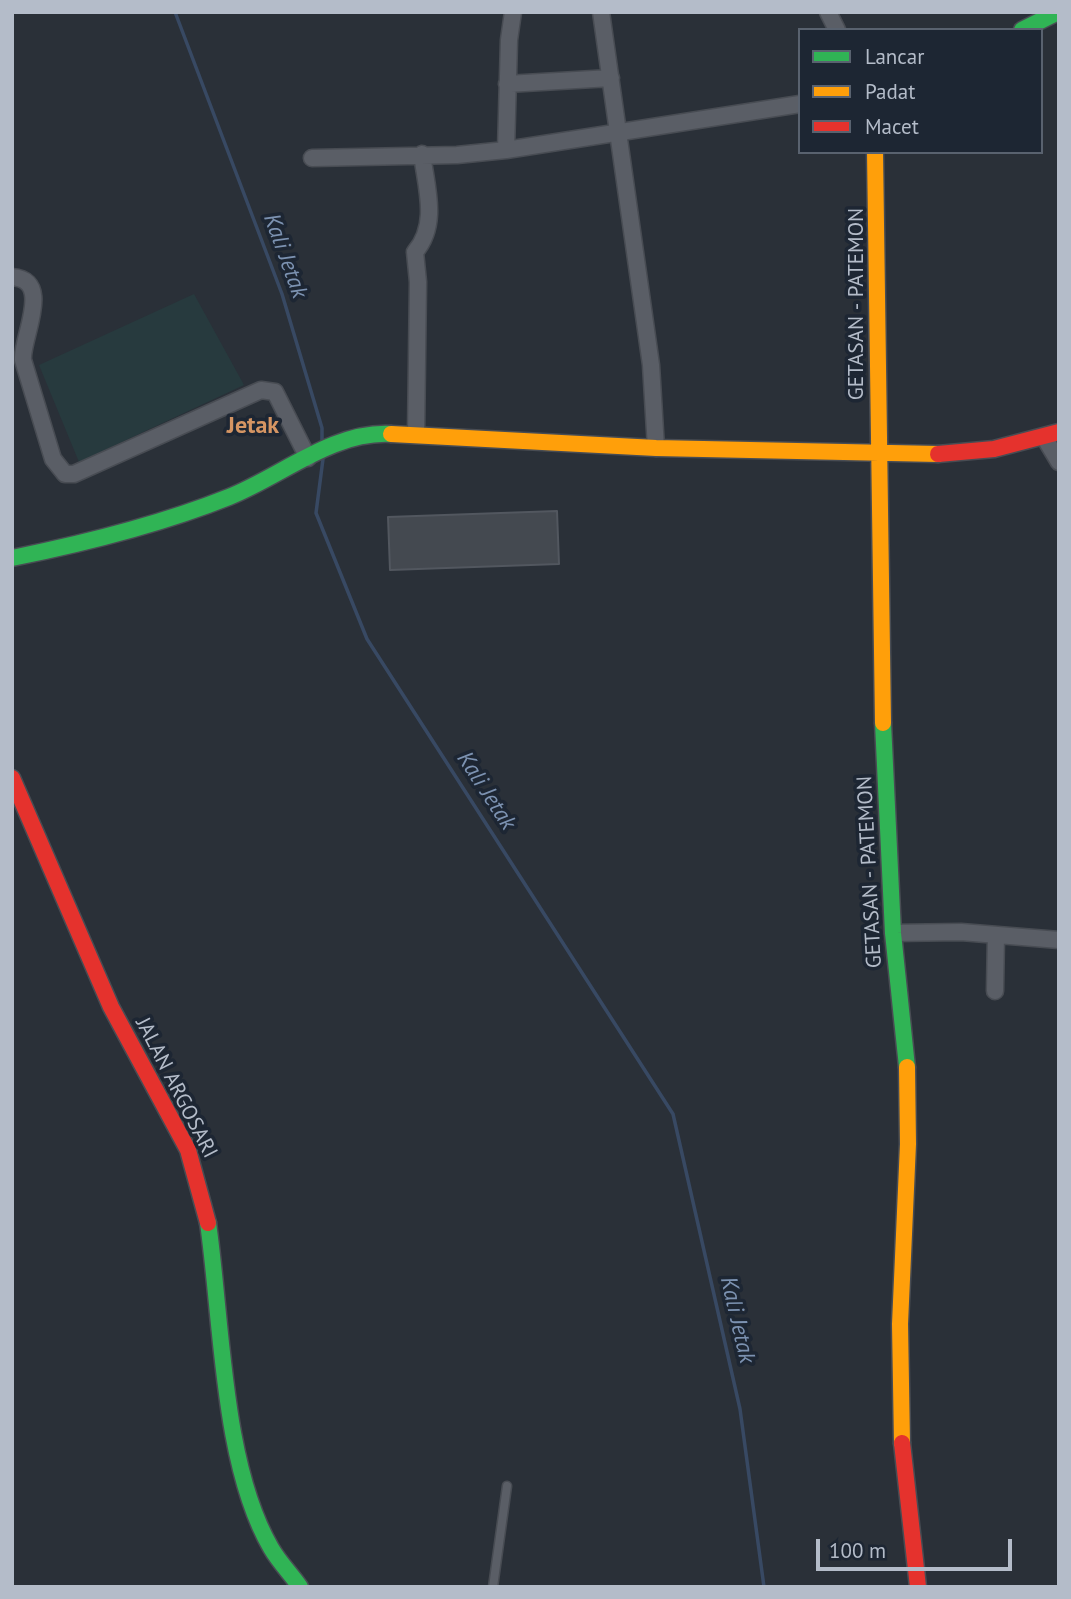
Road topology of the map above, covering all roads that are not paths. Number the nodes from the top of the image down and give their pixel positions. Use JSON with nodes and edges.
{"nodes":[{"id":1,"x":513,"y":12,"type":"edge"},
{"id":2,"x":601,"y":12,"type":"edge"},
{"id":3,"x":828,"y":12,"type":"edge"},
{"id":4,"x":1058,"y":12,"type":"edge"},
{"id":5,"x":836,"y":28,"type":"edge"},
{"id":6,"x":1026,"y":28,"type":"edge"},
{"id":7,"x":611,"y":78,"type":"junction"},
{"id":8,"x":507,"y":84,"type":"junction"},
{"id":9,"x":798,"y":104,"type":"edge"},
{"id":10,"x":619,"y":133,"type":"junction"},
{"id":11,"x":506,"y":150,"type":"junction"},
{"id":12,"x":422,"y":154,"type":"junction"},
{"id":13,"x":875,"y":154,"type":"edge"},
{"id":14,"x":312,"y":158,"type":"dead end"},
{"id":15,"x":12,"y":278,"type":"edge"},
{"id":16,"x":416,"y":435,"type":"junction"},
{"id":17,"x":1051,"y":435,"type":"edge"},
{"id":18,"x":656,"y":448,"type":"junction"},
{"id":19,"x":318,"y":452,"type":"junction"},
{"id":20,"x":878,"y":453,"type":"junction"},
{"id":21,"x":1059,"y":463,"type":"edge"},
{"id":22,"x":12,"y":558,"type":"edge"},
{"id":23,"x":14,"y":784,"type":"edge"},
{"id":24,"x":893,"y":933,"type":"junction"},
{"id":25,"x":996,"y":935,"type":"junction"},
{"id":26,"x":1059,"y":940,"type":"edge"},
{"id":27,"x":995,"y":992,"type":"dead end"},
{"id":28,"x":507,"y":1486,"type":"dead end"},
{"id":29,"x":300,"y":1587,"type":"edge"},
{"id":30,"x":493,"y":1587,"type":"edge"},
{"id":31,"x":918,"y":1587,"type":"edge"}],
"edges":[{"from":1,"to":8,"type":"street"},
{"from":2,"to":7,"type":"street"},
{"from":3,"to":5,"type":"street"},
{"from":4,"to":6,"type":"street"},
{"from":7,"to":8,"type":"street"},
{"from":7,"to":10,"type":"street"},
{"from":8,"to":11,"type":"street"},
{"from":9,"to":10,"type":"street"},
{"from":10,"to":11,"type":"street"},
{"from":10,"to":18,"type":"street"},
{"from":11,"to":12,"type":"street"},
{"from":12,"to":14,"type":"street"},
{"from":12,"to":16,"type":"street"},
{"from":13,"to":20,"type":"street","name":"GETASAN - PATEMON"},
{"from":15,"to":19,"type":"street"},
{"from":16,"to":18,"type":"street"},
{"from":16,"to":19,"type":"street"},
{"from":17,"to":20,"type":"street"},
{"from":17,"to":21,"type":"street"},
{"from":18,"to":20,"type":"street"},
{"from":19,"to":22,"type":"street"},
{"from":20,"to":24,"type":"street","name":"GETASAN - PATEMON"},
{"from":23,"to":29,"type":"street","name":"JALAN ARGOSARI"},
{"from":24,"to":25,"type":"street"},
{"from":24,"to":31,"type":"street","name":"GETASAN - PATEMON"},
{"from":25,"to":26,"type":"street"},
{"from":25,"to":27,"type":"street"},
{"from":28,"to":30,"type":"lane"}]}
